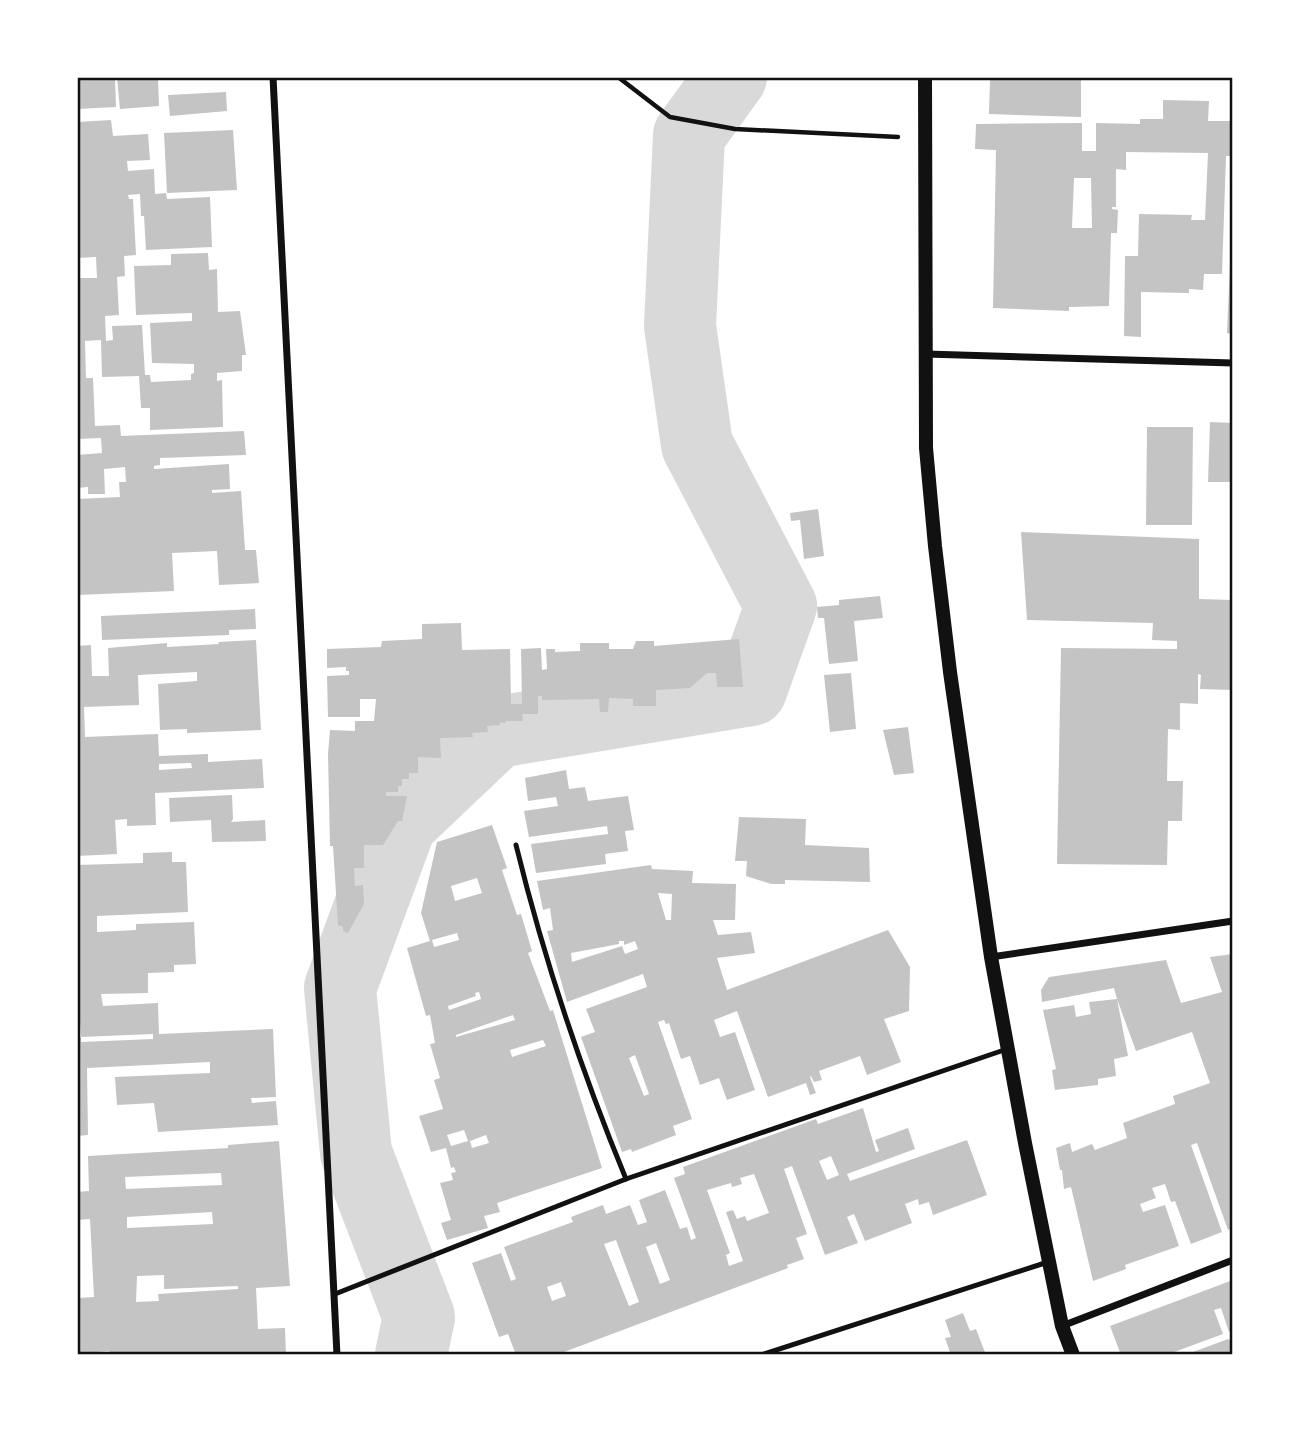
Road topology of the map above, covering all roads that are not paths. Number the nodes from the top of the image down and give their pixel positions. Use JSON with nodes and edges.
{"nodes":[{"id":1,"x":273,"y":77,"type":"edge"},
{"id":2,"x":925,"y":77,"type":"edge"},
{"id":3,"x":925,"y":354,"type":"junction"},
{"id":4,"x":1233,"y":363,"type":"edge"},
{"id":5,"x":516,"y":845,"type":"dead end"},
{"id":6,"x":1233,"y":920,"type":"edge"},
{"id":7,"x":991,"y":957,"type":"junction"},
{"id":8,"x":1007,"y":1049,"type":"junction"},
{"id":9,"x":626,"y":1179,"type":"junction"},
{"id":10,"x":1233,"y":1260,"type":"edge"},
{"id":11,"x":1049,"y":1261,"type":"junction"},
{"id":12,"x":334,"y":1294,"type":"junction"},
{"id":13,"x":1062,"y":1326,"type":"junction"},
{"id":14,"x":337,"y":1355,"type":"edge"},
{"id":15,"x":761,"y":1355,"type":"edge"},
{"id":16,"x":1073,"y":1355,"type":"edge"}],
"edges":[{"from":1,"to":12,"type":"street"},
{"from":2,"to":3,"type":"main road"},
{"from":3,"to":4,"type":"street"},
{"from":3,"to":7,"type":"main road"},
{"from":5,"to":9,"type":"lane"},
{"from":6,"to":7,"type":"street"},
{"from":7,"to":8,"type":"main road"},
{"from":8,"to":9,"type":"lane"},
{"from":8,"to":11,"type":"main road"},
{"from":9,"to":12,"type":"lane"},
{"from":10,"to":13,"type":"street"},
{"from":11,"to":13,"type":"main road"},
{"from":11,"to":15,"type":"lane"},
{"from":12,"to":14,"type":"street"},
{"from":13,"to":16,"type":"main road"}]}
